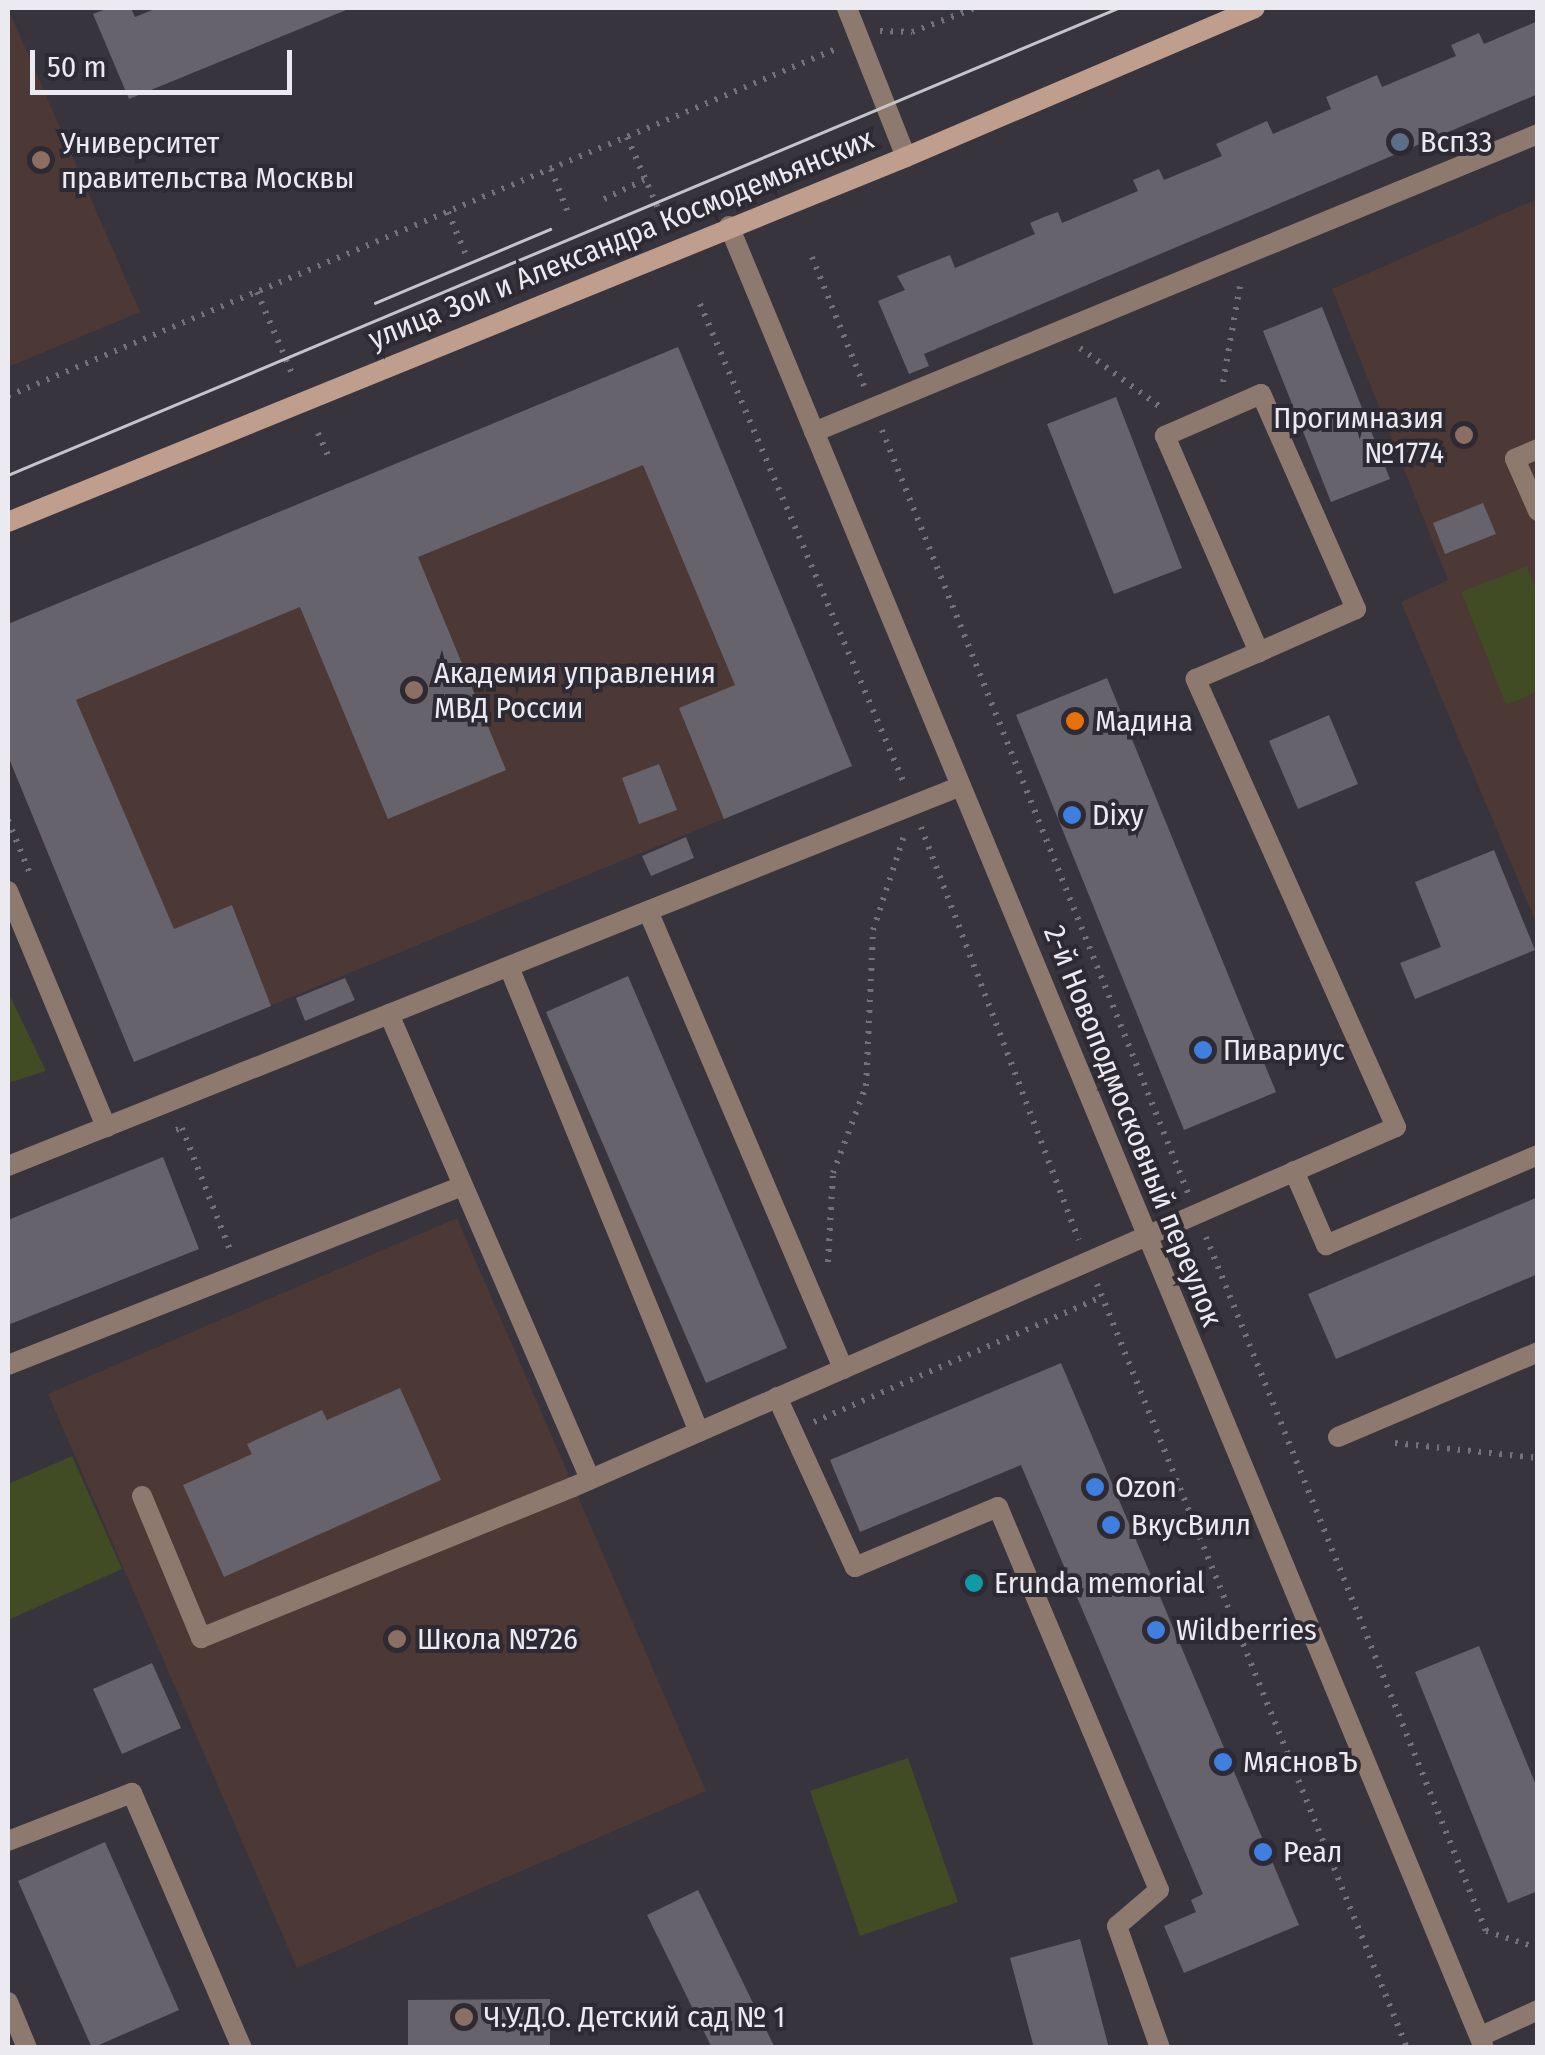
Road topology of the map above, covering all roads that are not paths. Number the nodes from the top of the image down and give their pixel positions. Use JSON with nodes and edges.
{"nodes":[{"id":1,"x":846,"y":8,"type":"edge"},
{"id":2,"x":1255,"y":8,"type":"edge"},
{"id":3,"x":1538,"y":134,"type":"edge"},
{"id":4,"x":906,"y":157,"type":"junction"},
{"id":5,"x":730,"y":226,"type":"junction"},
{"id":6,"x":814,"y":432,"type":"junction"},
{"id":7,"x":1538,"y":450,"type":"edge"},
{"id":8,"x":1538,"y":511,"type":"edge"},
{"id":9,"x":8,"y":522,"type":"edge"},
{"id":10,"x":1259,"y":652,"type":"junction"},
{"id":11,"x":961,"y":786,"type":"junction"},
{"id":12,"x":8,"y":891,"type":"edge"},
{"id":13,"x":648,"y":911,"type":"junction"},
{"id":14,"x":508,"y":967,"type":"junction"},
{"id":15,"x":389,"y":1014,"type":"junction"},
{"id":16,"x":106,"y":1127,"type":"junction"},
{"id":17,"x":1538,"y":1155,"type":"edge"},
{"id":18,"x":8,"y":1166,"type":"edge"},
{"id":19,"x":1294,"y":1171,"type":"junction"},
{"id":20,"x":461,"y":1187,"type":"junction"},
{"id":21,"x":1144,"y":1236,"type":"junction"},
{"id":22,"x":1538,"y":1352,"type":"edge"},
{"id":23,"x":8,"y":1364,"type":"edge"},
{"id":24,"x":843,"y":1368,"type":"junction"},
{"id":25,"x":777,"y":1397,"type":"junction"},
{"id":26,"x":698,"y":1432,"type":"junction"},
{"id":27,"x":1338,"y":1437,"type":"road end"},
{"id":28,"x":590,"y":1480,"type":"junction"},
{"id":29,"x":142,"y":1496,"type":"dead end"},
{"id":30,"x":8,"y":1841,"type":"edge"},
{"id":31,"x":8,"y":2002,"type":"edge"},
{"id":32,"x":1538,"y":2010,"type":"edge"},
{"id":33,"x":1482,"y":2042,"type":"edge"},
{"id":34,"x":27,"y":2048,"type":"edge"},
{"id":35,"x":242,"y":2048,"type":"edge"},
{"id":36,"x":1160,"y":2048,"type":"edge"}],
"edges":[{"from":1,"to":4,"type":"street"},
{"from":2,"to":4,"type":"main road","name":"улица Зои и Александра Космодемьянских"},
{"from":3,"to":6,"type":"street"},
{"from":4,"to":5,"type":"main road","name":"улица Зои и Александра Космодемьянских"},
{"from":5,"to":6,"type":"street","name":"2-й Новоподмосковный переулок"},
{"from":5,"to":9,"type":"main road","name":"улица Зои и Александра Космодемьянских"},
{"from":6,"to":11,"type":"street","name":"2-й Новоподмосковный переулок"},
{"from":7,"to":8,"type":"street"},
{"from":10,"to":10,"type":"street"},
{"from":10,"to":19,"type":"street"},
{"from":11,"to":13,"type":"street"},
{"from":11,"to":21,"type":"street","name":"2-й Новоподмосковный переулок"},
{"from":12,"to":16,"type":"street"},
{"from":13,"to":14,"type":"street"},
{"from":13,"to":24,"type":"street"},
{"from":14,"to":15,"type":"street"},
{"from":14,"to":26,"type":"street"},
{"from":15,"to":16,"type":"street"},
{"from":15,"to":20,"type":"street"},
{"from":16,"to":18,"type":"street"},
{"from":17,"to":19,"type":"street"},
{"from":19,"to":21,"type":"street"},
{"from":20,"to":23,"type":"street"},
{"from":20,"to":28,"type":"street"},
{"from":21,"to":24,"type":"street"},
{"from":21,"to":33,"type":"street","name":"2-й Новоподмосковный переулок"},
{"from":22,"to":27,"type":"street"},
{"from":24,"to":25,"type":"street"},
{"from":25,"to":26,"type":"street"},
{"from":25,"to":36,"type":"street"},
{"from":26,"to":28,"type":"street"},
{"from":28,"to":29,"type":"street"},
{"from":30,"to":35,"type":"street"},
{"from":31,"to":34,"type":"street"},
{"from":32,"to":33,"type":"street"}]}
